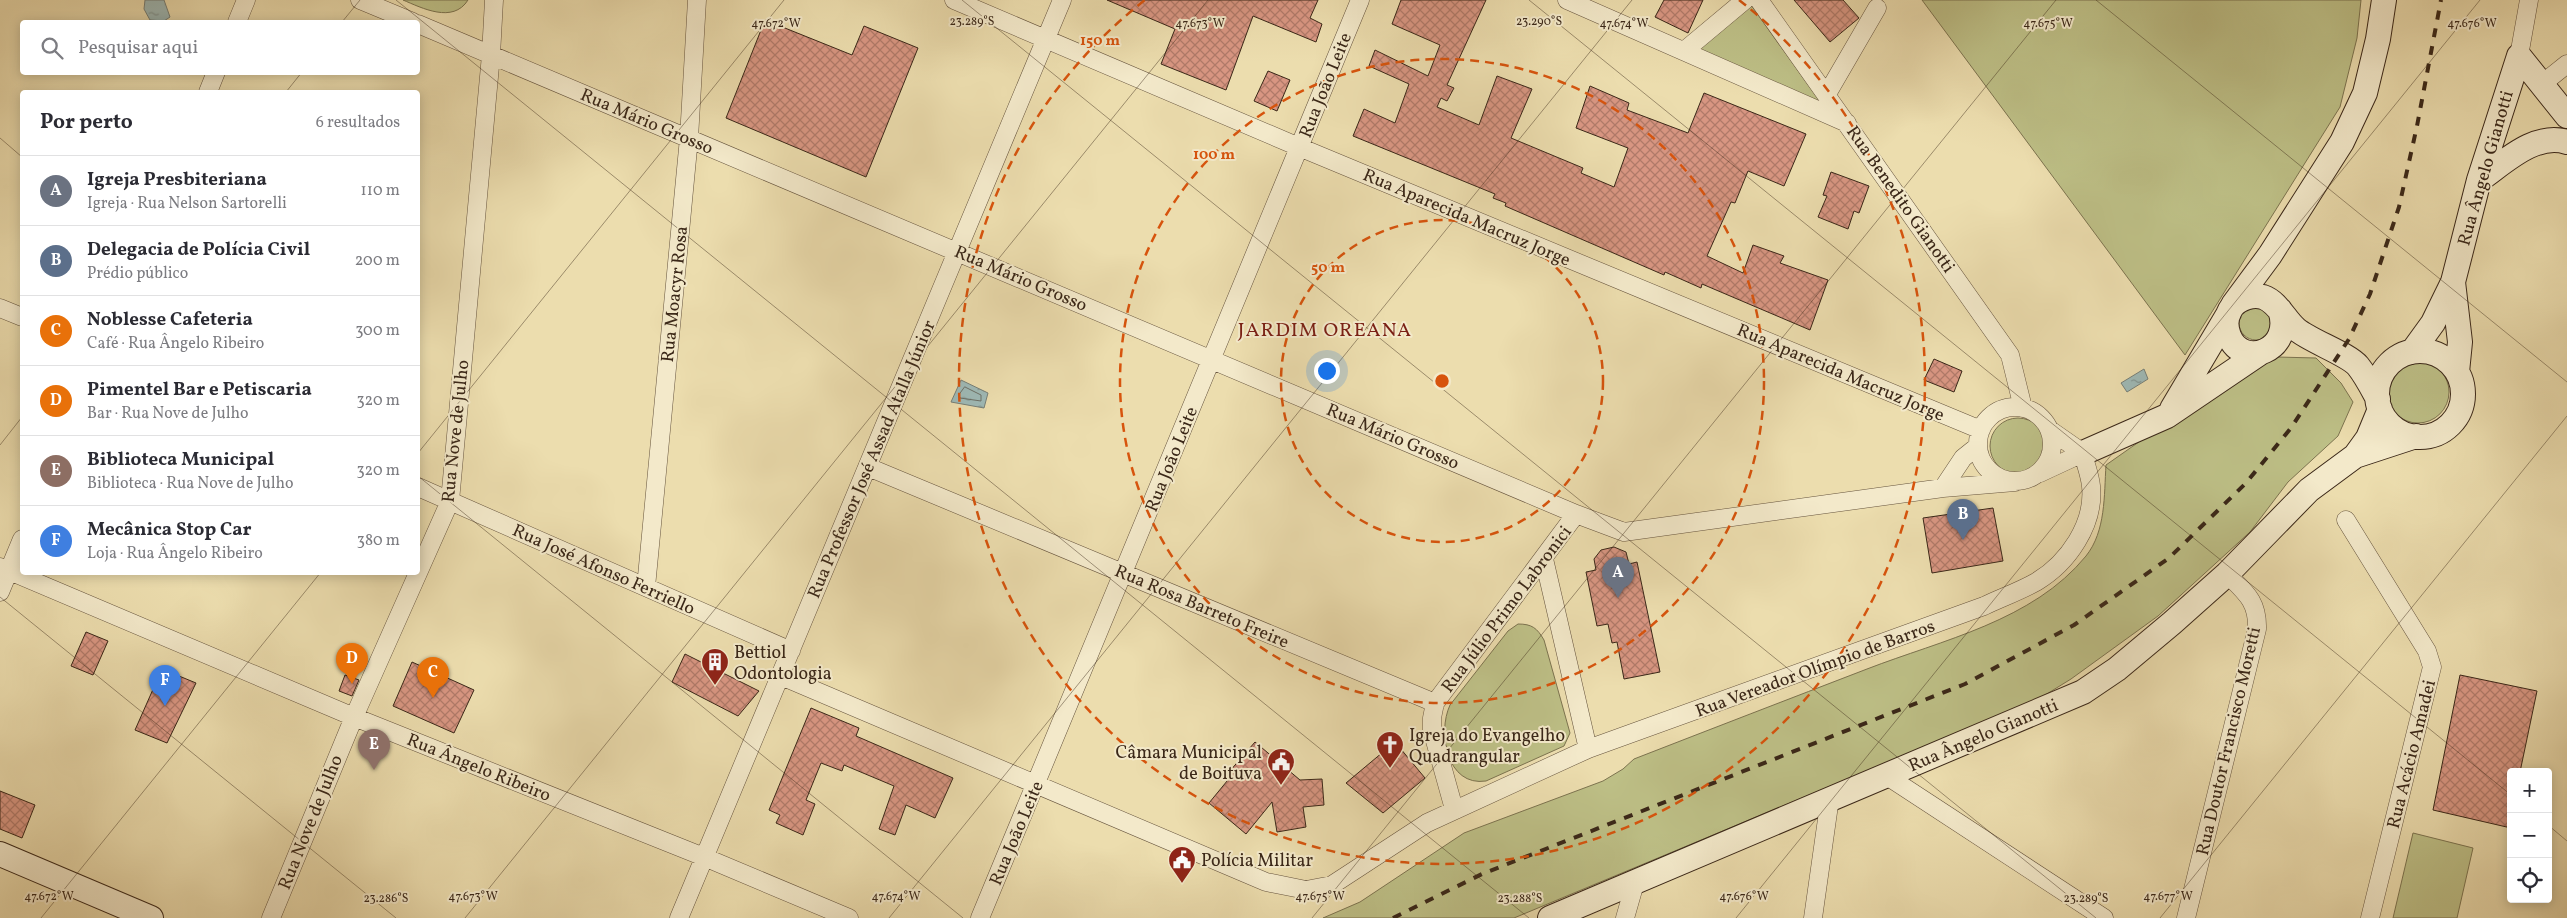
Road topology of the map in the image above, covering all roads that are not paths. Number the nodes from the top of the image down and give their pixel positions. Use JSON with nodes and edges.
{"nodes":[{"id":1,"x":246,"y":0,"type":"edge"},
{"id":2,"x":360,"y":0,"type":"edge"},
{"id":3,"x":494,"y":0,"type":"edge"},
{"id":4,"x":697,"y":0,"type":"edge"},
{"id":5,"x":954,"y":0,"type":"edge"},
{"id":6,"x":1062,"y":0,"type":"edge"},
{"id":7,"x":1360,"y":0,"type":"edge"},
{"id":8,"x":1567,"y":0,"type":"edge"},
{"id":9,"x":1744,"y":0,"type":"edge"},
{"id":10,"x":1759,"y":0,"type":"edge"},
{"id":11,"x":2384,"y":0,"type":"edge"},
{"id":12,"x":2529,"y":0,"type":"edge"},
{"id":13,"x":1877,"y":8,"type":"dead end"},
{"id":14,"x":238,"y":20,"type":"edge"},
{"id":15,"x":408,"y":20,"type":"edge"},
{"id":16,"x":420,"y":25,"type":"edge"},
{"id":17,"x":1046,"y":39,"type":"junction"},
{"id":18,"x":1684,"y":51,"type":"junction"},
{"id":19,"x":491,"y":55,"type":"junction"},
{"id":20,"x":2519,"y":56,"type":"junction"},
{"id":21,"x":2567,"y":64,"type":"edge"},
{"id":22,"x":215,"y":75,"type":"edge"},
{"id":23,"x":2542,"y":84,"type":"junction"},
{"id":24,"x":209,"y":90,"type":"edge"},
{"id":25,"x":1827,"y":94,"type":"junction"},
{"id":26,"x":2567,"y":116,"type":"edge"},
{"id":27,"x":1848,"y":123,"type":"junction"},
{"id":28,"x":689,"y":138,"type":"junction"},
{"id":29,"x":2567,"y":142,"type":"edge"},
{"id":30,"x":1300,"y":147,"type":"junction"},
{"id":31,"x":2479,"y":180,"type":"junction"},
{"id":32,"x":958,"y":252,"type":"junction"},
{"id":33,"x":2270,"y":255,"type":"junction"},
{"id":34,"x":2453,"y":282,"type":"junction"},
{"id":35,"x":2276,"y":306,"type":"junction"},
{"id":36,"x":0,"y":308,"type":"edge"},
{"id":37,"x":2231,"y":309,"type":"junction"},
{"id":38,"x":20,"y":316,"type":"edge"},
{"id":39,"x":2313,"y":340,"type":"junction"},
{"id":40,"x":2264,"y":351,"type":"junction"},
{"id":41,"x":2406,"y":354,"type":"junction"},
{"id":42,"x":1212,"y":358,"type":"junction"},
{"id":43,"x":2357,"y":365,"type":"junction"},
{"id":44,"x":2457,"y":372,"type":"junction"},
{"id":45,"x":2379,"y":404,"type":"junction"},
{"id":46,"x":2023,"y":408,"type":"junction"},
{"id":47,"x":2167,"y":416,"type":"junction"},
{"id":48,"x":2050,"y":430,"type":"junction"},
{"id":49,"x":2416,"y":436,"type":"junction"},
{"id":50,"x":1980,"y":438,"type":"junction"},
{"id":51,"x":2083,"y":452,"type":"junction"},
{"id":52,"x":2356,"y":456,"type":"junction"},
{"id":53,"x":868,"y":467,"type":"junction"},
{"id":54,"x":2036,"y":475,"type":"junction"},
{"id":55,"x":2015,"y":482,"type":"junction"},
{"id":56,"x":420,"y":488,"type":"edge"},
{"id":57,"x":1943,"y":488,"type":"junction"},
{"id":58,"x":450,"y":501,"type":"junction"},
{"id":59,"x":1576,"y":514,"type":"junction"},
{"id":60,"x":2346,"y":520,"type":"dead end"},
{"id":61,"x":20,"y":543,"type":"edge"},
{"id":62,"x":1544,"y":559,"type":"junction"},
{"id":63,"x":420,"y":568,"type":"edge"},
{"id":64,"x":5,"y":569,"type":"edge"},
{"id":65,"x":1123,"y":574,"type":"junction"},
{"id":66,"x":2227,"y":574,"type":"junction"},
{"id":67,"x":417,"y":575,"type":"edge"},
{"id":68,"x":646,"y":587,"type":"junction"},
{"id":69,"x":0,"y":592,"type":"edge"},
{"id":70,"x":791,"y":651,"type":"junction"},
{"id":71,"x":781,"y":676,"type":"junction"},
{"id":72,"x":1435,"y":703,"type":"junction"},
{"id":73,"x":354,"y":717,"type":"junction"},
{"id":74,"x":1588,"y":749,"type":"junction"},
{"id":75,"x":1887,"y":776,"type":"junction"},
{"id":76,"x":1036,"y":784,"type":"junction"},
{"id":77,"x":1830,"y":798,"type":"junction"},
{"id":78,"x":1454,"y":809,"type":"junction"},
{"id":79,"x":0,"y":854,"type":"edge"},
{"id":80,"x":704,"y":857,"type":"junction"},
{"id":81,"x":1635,"y":883,"type":"junction"},
{"id":82,"x":151,"y":918,"type":"edge"},
{"id":83,"x":271,"y":918,"type":"edge"},
{"id":84,"x":679,"y":918,"type":"edge"},
{"id":85,"x":849,"y":918,"type":"edge"},
{"id":86,"x":980,"y":918,"type":"edge"},
{"id":87,"x":1550,"y":918,"type":"edge"},
{"id":88,"x":1625,"y":918,"type":"edge"},
{"id":89,"x":1813,"y":918,"type":"edge"},
{"id":90,"x":2104,"y":918,"type":"edge"},
{"id":91,"x":2186,"y":918,"type":"edge"},
{"id":92,"x":2370,"y":918,"type":"edge"}],
"edges":[{"from":1,"to":14,"type":"street"},
{"from":2,"to":15,"type":"street"},
{"from":3,"to":19,"type":"street","name":"Rua Nove de Julho"},
{"from":4,"to":28,"type":"street","name":"Rua Moacyr Rosa"},
{"from":5,"to":17,"type":"street","name":"Rua Aparecida Macruz Jorge"},
{"from":6,"to":17,"type":"street","name":"Rua Professor José Assad Atalla Júnior"},
{"from":7,"to":30,"type":"street","name":"Rua João Leite"},
{"from":8,"to":18,"type":"street"},
{"from":9,"to":18,"type":"street"},
{"from":10,"to":25,"type":"street","name":"Rua Benedito Gianotti"},
{"from":11,"to":33,"type":"street"},
{"from":12,"to":20,"type":"street"},
{"from":13,"to":25,"type":"street"},
{"from":16,"to":19,"type":"street","name":"Rua Mário Grosso"},
{"from":17,"to":30,"type":"street","name":"Rua Aparecida Macruz Jorge"},
{"from":17,"to":32,"type":"street","name":"Rua Professor José Assad Atalla Júnior"},
{"from":18,"to":27,"type":"street"},
{"from":19,"to":28,"type":"street","name":"Rua Mário Grosso"},
{"from":19,"to":58,"type":"street","name":"Rua Nove de Julho"},
{"from":20,"to":23,"type":"street"},
{"from":20,"to":31,"type":"street","name":"Rua Ângelo Gianotti"},
{"from":21,"to":23,"type":"street"},
{"from":22,"to":24,"type":"street"},
{"from":23,"to":26,"type":"street"},
{"from":25,"to":27,"type":"street","name":"Rua Benedito Gianotti"},
{"from":27,"to":46,"type":"street","name":"Rua Benedito Gianotti"},
{"from":28,"to":32,"type":"street","name":"Rua Mário Grosso"},
{"from":28,"to":68,"type":"street","name":"Rua Moacyr Rosa"},
{"from":29,"to":31,"type":"street"},
{"from":30,"to":42,"type":"street","name":"Rua João Leite"},
{"from":30,"to":50,"type":"street","name":"Rua Aparecida Macruz Jorge"},
{"from":31,"to":34,"type":"street","name":"Rua Ângelo Gianotti"},
{"from":32,"to":42,"type":"street","name":"Rua Mário Grosso"},
{"from":32,"to":53,"type":"street","name":"Rua Professor José Assad Atalla Júnior"},
{"from":33,"to":35,"type":"street"},
{"from":33,"to":37,"type":"street"},
{"from":34,"to":41,"type":"street","name":"Rua Ângelo Gianotti"},
{"from":34,"to":44,"type":"street","name":"Rua Ângelo Gianotti"},
{"from":35,"to":37,"type":"street"},
{"from":35,"to":39,"type":"street"},
{"from":35,"to":40,"type":"street"},
{"from":36,"to":38,"type":"street"},
{"from":37,"to":40,"type":"street"},
{"from":37,"to":47,"type":"street"},
{"from":39,"to":40,"type":"street"},
{"from":39,"to":43,"type":"street"},
{"from":40,"to":47,"type":"street"},
{"from":41,"to":43,"type":"street"},
{"from":41,"to":44,"type":"street"},
{"from":41,"to":45,"type":"street"},
{"from":42,"to":59,"type":"street","name":"Rua Mário Grosso"},
{"from":42,"to":65,"type":"street","name":"Rua João Leite"},
{"from":43,"to":45,"type":"street"},
{"from":44,"to":49,"type":"street"},
{"from":45,"to":49,"type":"street"},
{"from":45,"to":52,"type":"street","name":"Rua Ângelo Gianotti"},
{"from":46,"to":48,"type":"street"},
{"from":46,"to":50,"type":"street"},
{"from":47,"to":51,"type":"street"},
{"from":48,"to":51,"type":"street"},
{"from":48,"to":54,"type":"street"},
{"from":49,"to":52,"type":"street","name":"Rua Ângelo Gianotti"},
{"from":50,"to":55,"type":"street"},
{"from":50,"to":57,"type":"street"},
{"from":51,"to":54,"type":"street"},
{"from":51,"to":74,"type":"street","name":"Rua Vereador Olímpio de Barros"},
{"from":52,"to":66,"type":"street","name":"Rua Ângelo Gianotti"},
{"from":53,"to":65,"type":"street","name":"Rua Rosa Barreto Freire"},
{"from":53,"to":70,"type":"street","name":"Rua Professor José Assad Atalla Júnior"},
{"from":54,"to":55,"type":"street"},
{"from":55,"to":57,"type":"street"},
{"from":56,"to":58,"type":"street","name":"Rua José Afonso Ferriello"},
{"from":57,"to":59,"type":"street","name":"Rua Mário Grosso"},
{"from":58,"to":63,"type":"street","name":"Rua Nove de Julho"},
{"from":58,"to":68,"type":"street","name":"Rua José Afonso Ferriello"},
{"from":59,"to":62,"type":"street","name":"Rua Júlio Primo Labronici"},
{"from":60,"to":92,"type":"street","name":"Rua Acácio Amadei"},
{"from":61,"to":64,"type":"street"},
{"from":62,"to":72,"type":"street","name":"Rua Júlio Primo Labronici"},
{"from":62,"to":74,"type":"street"},
{"from":64,"to":69,"type":"street"},
{"from":64,"to":73,"type":"street","name":"Rua Ângelo Ribeiro"},
{"from":65,"to":72,"type":"street","name":"Rua Rosa Barreto Freire"},
{"from":65,"to":76,"type":"street","name":"Rua João Leite"},
{"from":66,"to":75,"type":"street","name":"Rua Ângelo Gianotti"},
{"from":66,"to":91,"type":"street","name":"Rua Doutor Francisco Moretti"},
{"from":67,"to":73,"type":"street","name":"Rua Nove de Julho"},
{"from":68,"to":70,"type":"street","name":"Rua José Afonso Ferriello"},
{"from":70,"to":71,"type":"street","name":"Rua Professor José Assad Atalla Júnior"},
{"from":71,"to":76,"type":"street"},
{"from":71,"to":80,"type":"street","name":"Rua Professor José Assad Atalla Júnior"},
{"from":72,"to":78,"type":"street"},
{"from":73,"to":80,"type":"street","name":"Rua Ângelo Ribeiro"},
{"from":73,"to":83,"type":"street","name":"Rua Nove de Julho"},
{"from":74,"to":78,"type":"street","name":"Rua Vereador Olímpio de Barros"},
{"from":75,"to":77,"type":"street","name":"Rua Ângelo Gianotti"},
{"from":75,"to":90,"type":"street"},
{"from":76,"to":78,"type":"street"},
{"from":76,"to":86,"type":"street","name":"Rua João Leite"},
{"from":77,"to":81,"type":"street","name":"Rua Ângelo Gianotti"},
{"from":77,"to":89,"type":"street"},
{"from":79,"to":82,"type":"street"},
{"from":80,"to":84,"type":"street","name":"Rua Professor José Assad Atalla Júnior"},
{"from":80,"to":85,"type":"street","name":"Rua Ângelo Ribeiro"},
{"from":81,"to":87,"type":"street","name":"Rua Ângelo Gianotti"},
{"from":81,"to":88,"type":"street"}]}
